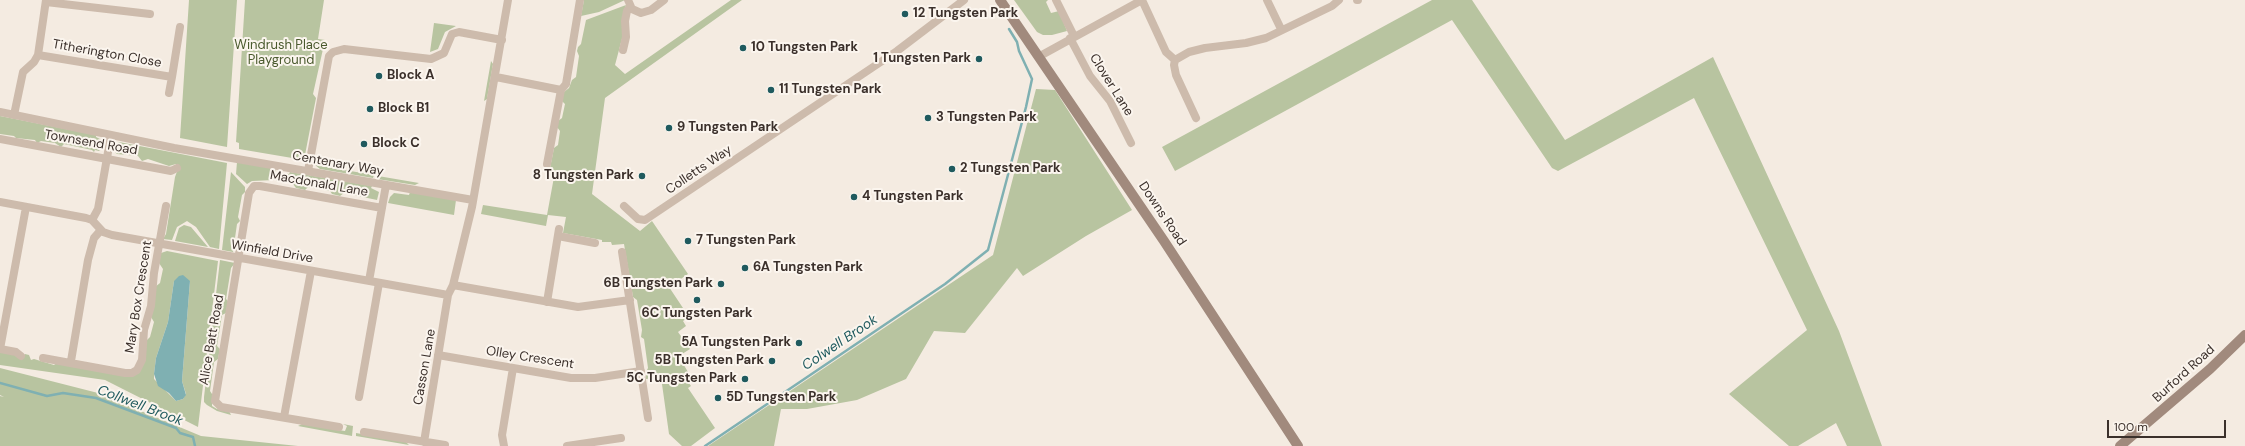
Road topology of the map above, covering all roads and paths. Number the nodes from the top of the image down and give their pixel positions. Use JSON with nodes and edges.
{"nodes":[{"id":1,"x":508,"y":0,"type":"edge"},
{"id":2,"x":580,"y":0,"type":"edge"},
{"id":3,"x":664,"y":0,"type":"edge"},
{"id":4,"x":964,"y":0,"type":"edge"},
{"id":5,"x":1000,"y":0,"type":"edge"},
{"id":6,"x":1056,"y":0,"type":"edge"},
{"id":7,"x":1142,"y":0,"type":"edge"},
{"id":8,"x":1267,"y":0,"type":"edge"},
{"id":9,"x":1339,"y":0,"type":"edge"},
{"id":10,"x":46,"y":1,"type":"edge"},
{"id":11,"x":629,"y":4,"type":"edge"},
{"id":12,"x":150,"y":14,"type":"dead end"},
{"id":13,"x":180,"y":28,"type":"dead end"},
{"id":14,"x":1281,"y":29,"type":"junction"},
{"id":15,"x":1072,"y":37,"type":"junction"},
{"id":16,"x":502,"y":40,"type":"junction"},
{"id":17,"x":623,"y":50,"type":"dead end"},
{"id":18,"x":38,"y":55,"type":"junction"},
{"id":19,"x":1040,"y":56,"type":"junction"},
{"id":20,"x":1175,"y":60,"type":"junction"},
{"id":21,"x":172,"y":77,"type":"junction"},
{"id":22,"x":496,"y":77,"type":"junction"},
{"id":23,"x":561,"y":90,"type":"junction"},
{"id":24,"x":169,"y":93,"type":"dead end"},
{"id":25,"x":0,"y":112,"type":"edge"},
{"id":26,"x":14,"y":115,"type":"junction"},
{"id":27,"x":1196,"y":118,"type":"dead end"},
{"id":28,"x":111,"y":135,"type":"junction"},
{"id":29,"x":0,"y":139,"type":"edge"},
{"id":30,"x":1131,"y":144,"type":"dead end"},
{"id":31,"x":106,"y":158,"type":"junction"},
{"id":32,"x":547,"y":164,"type":"dead end"},
{"id":33,"x":177,"y":168,"type":"dead end"},
{"id":34,"x":308,"y":171,"type":"junction"},
{"id":35,"x":386,"y":185,"type":"junction"},
{"id":36,"x":473,"y":200,"type":"junction"},
{"id":37,"x":0,"y":202,"type":"edge"},
{"id":38,"x":166,"y":206,"type":"dead end"},
{"id":39,"x":624,"y":206,"type":"dead end"},
{"id":40,"x":26,"y":207,"type":"junction"},
{"id":41,"x":382,"y":208,"type":"junction"},
{"id":42,"x":92,"y":220,"type":"junction"},
{"id":43,"x":101,"y":230,"type":"junction"},
{"id":44,"x":595,"y":243,"type":"dead end"},
{"id":45,"x":159,"y":244,"type":"junction"},
{"id":46,"x":622,"y":252,"type":"dead end"},
{"id":47,"x":239,"y":258,"type":"junction"},
{"id":48,"x":311,"y":271,"type":"junction"},
{"id":49,"x":369,"y":281,"type":"junction"},
{"id":50,"x":379,"y":283,"type":"junction"},
{"id":51,"x":453,"y":285,"type":"junction"},
{"id":52,"x":448,"y":295,"type":"junction"},
{"id":53,"x":630,"y":300,"type":"junction"},
{"id":54,"x":546,"y":302,"type":"junction"},
{"id":55,"x":2245,"y":336,"type":"edge"},
{"id":56,"x":0,"y":349,"type":"edge"},
{"id":57,"x":438,"y":355,"type":"junction"},
{"id":58,"x":21,"y":356,"type":"dead end"},
{"id":59,"x":42,"y":358,"type":"dead end"},
{"id":60,"x":71,"y":361,"type":"junction"},
{"id":61,"x":513,"y":368,"type":"junction"},
{"id":62,"x":641,"y":371,"type":"junction"},
{"id":63,"x":359,"y":398,"type":"dead end"},
{"id":64,"x":284,"y":418,"type":"junction"},
{"id":65,"x":648,"y":418,"type":"dead end"},
{"id":66,"x":339,"y":427,"type":"dead end"},
{"id":67,"x":364,"y":432,"type":"dead end"},
{"id":68,"x":621,"y":438,"type":"dead end"},
{"id":69,"x":424,"y":442,"type":"junction"},
{"id":70,"x":445,"y":445,"type":"dead end"},
{"id":71,"x":504,"y":446,"type":"edge"},
{"id":72,"x":567,"y":446,"type":"edge"},
{"id":73,"x":1298,"y":446,"type":"edge"},
{"id":74,"x":2120,"y":446,"type":"edge"}],
"edges":[{"from":1,"to":16,"type":"street"},
{"from":2,"to":23,"type":"street"},
{"from":3,"to":11,"type":"street"},
{"from":4,"to":39,"type":"street","name":"Colletts Way"},
{"from":5,"to":19,"type":"street","name":"Downs Road"},
{"from":6,"to":15,"type":"street","name":"Clover Lane"},
{"from":7,"to":15,"type":"street"},
{"from":7,"to":20,"type":"street"},
{"from":8,"to":14,"type":"street"},
{"from":9,"to":14,"type":"street"},
{"from":10,"to":12,"type":"street"},
{"from":10,"to":18,"type":"street"},
{"from":11,"to":17,"type":"street"},
{"from":13,"to":21,"type":"street","name":"Titherington Close"},
{"from":14,"to":20,"type":"street"},
{"from":15,"to":19,"type":"street"},
{"from":15,"to":30,"type":"street","name":"Clover Lane"},
{"from":16,"to":22,"type":"street"},
{"from":16,"to":34,"type":"street"},
{"from":18,"to":21,"type":"street","name":"Titherington Close"},
{"from":18,"to":26,"type":"street"},
{"from":19,"to":73,"type":"street","name":"Downs Road"},
{"from":20,"to":27,"type":"street"},
{"from":21,"to":24,"type":"street","name":"Titherington Close"},
{"from":22,"to":23,"type":"street"},
{"from":22,"to":36,"type":"street"},
{"from":23,"to":32,"type":"street"},
{"from":25,"to":26,"type":"street","name":"Centenary Way"},
{"from":26,"to":28,"type":"street","name":"Centenary Way"},
{"from":28,"to":31,"type":"street"},
{"from":28,"to":34,"type":"street","name":"Centenary Way"},
{"from":29,"to":31,"type":"street","name":"Townsend Road"},
{"from":31,"to":33,"type":"street","name":"Townsend Road"},
{"from":31,"to":42,"type":"street"},
{"from":34,"to":35,"type":"street","name":"Centenary Way"},
{"from":35,"to":36,"type":"street","name":"Centenary Way"},
{"from":35,"to":41,"type":"street"},
{"from":36,"to":51,"type":"street"},
{"from":37,"to":40,"type":"street"},
{"from":38,"to":45,"type":"street","name":"Mary Box Crescent"},
{"from":40,"to":42,"type":"street"},
{"from":40,"to":56,"type":"street"},
{"from":41,"to":47,"type":"street","name":"Macdonald Lane"},
{"from":41,"to":49,"type":"street"},
{"from":42,"to":43,"type":"street","name":"Winfield Drive"},
{"from":43,"to":45,"type":"street","name":"Winfield Drive"},
{"from":43,"to":60,"type":"street"},
{"from":44,"to":54,"type":"street"},
{"from":45,"to":47,"type":"street","name":"Winfield Drive"},
{"from":45,"to":60,"type":"street","name":"Mary Box Crescent"},
{"from":46,"to":53,"type":"street"},
{"from":47,"to":48,"type":"street","name":"Winfield Drive"},
{"from":47,"to":64,"type":"street","name":"Alice Batt Road"},
{"from":48,"to":49,"type":"street","name":"Winfield Drive"},
{"from":48,"to":64,"type":"street"},
{"from":49,"to":50,"type":"street","name":"Winfield Drive"},
{"from":50,"to":52,"type":"street","name":"Winfield Drive"},
{"from":50,"to":63,"type":"street"},
{"from":51,"to":52,"type":"street"},
{"from":51,"to":54,"type":"street"},
{"from":52,"to":57,"type":"street","name":"Casson Lane"},
{"from":53,"to":54,"type":"street"},
{"from":53,"to":62,"type":"street"},
{"from":55,"to":74,"type":"street","name":"Burford Road"},
{"from":56,"to":58,"type":"street"},
{"from":57,"to":61,"type":"street","name":"Olley Crescent"},
{"from":57,"to":69,"type":"street","name":"Casson Lane"},
{"from":59,"to":60,"type":"street","name":"Mary Box Crescent"},
{"from":61,"to":62,"type":"street","name":"Olley Crescent"},
{"from":61,"to":71,"type":"street"},
{"from":62,"to":65,"type":"street"},
{"from":64,"to":66,"type":"street","name":"Alice Batt Road"},
{"from":67,"to":69,"type":"street"},
{"from":68,"to":72,"type":"street"},
{"from":69,"to":70,"type":"street"}]}
